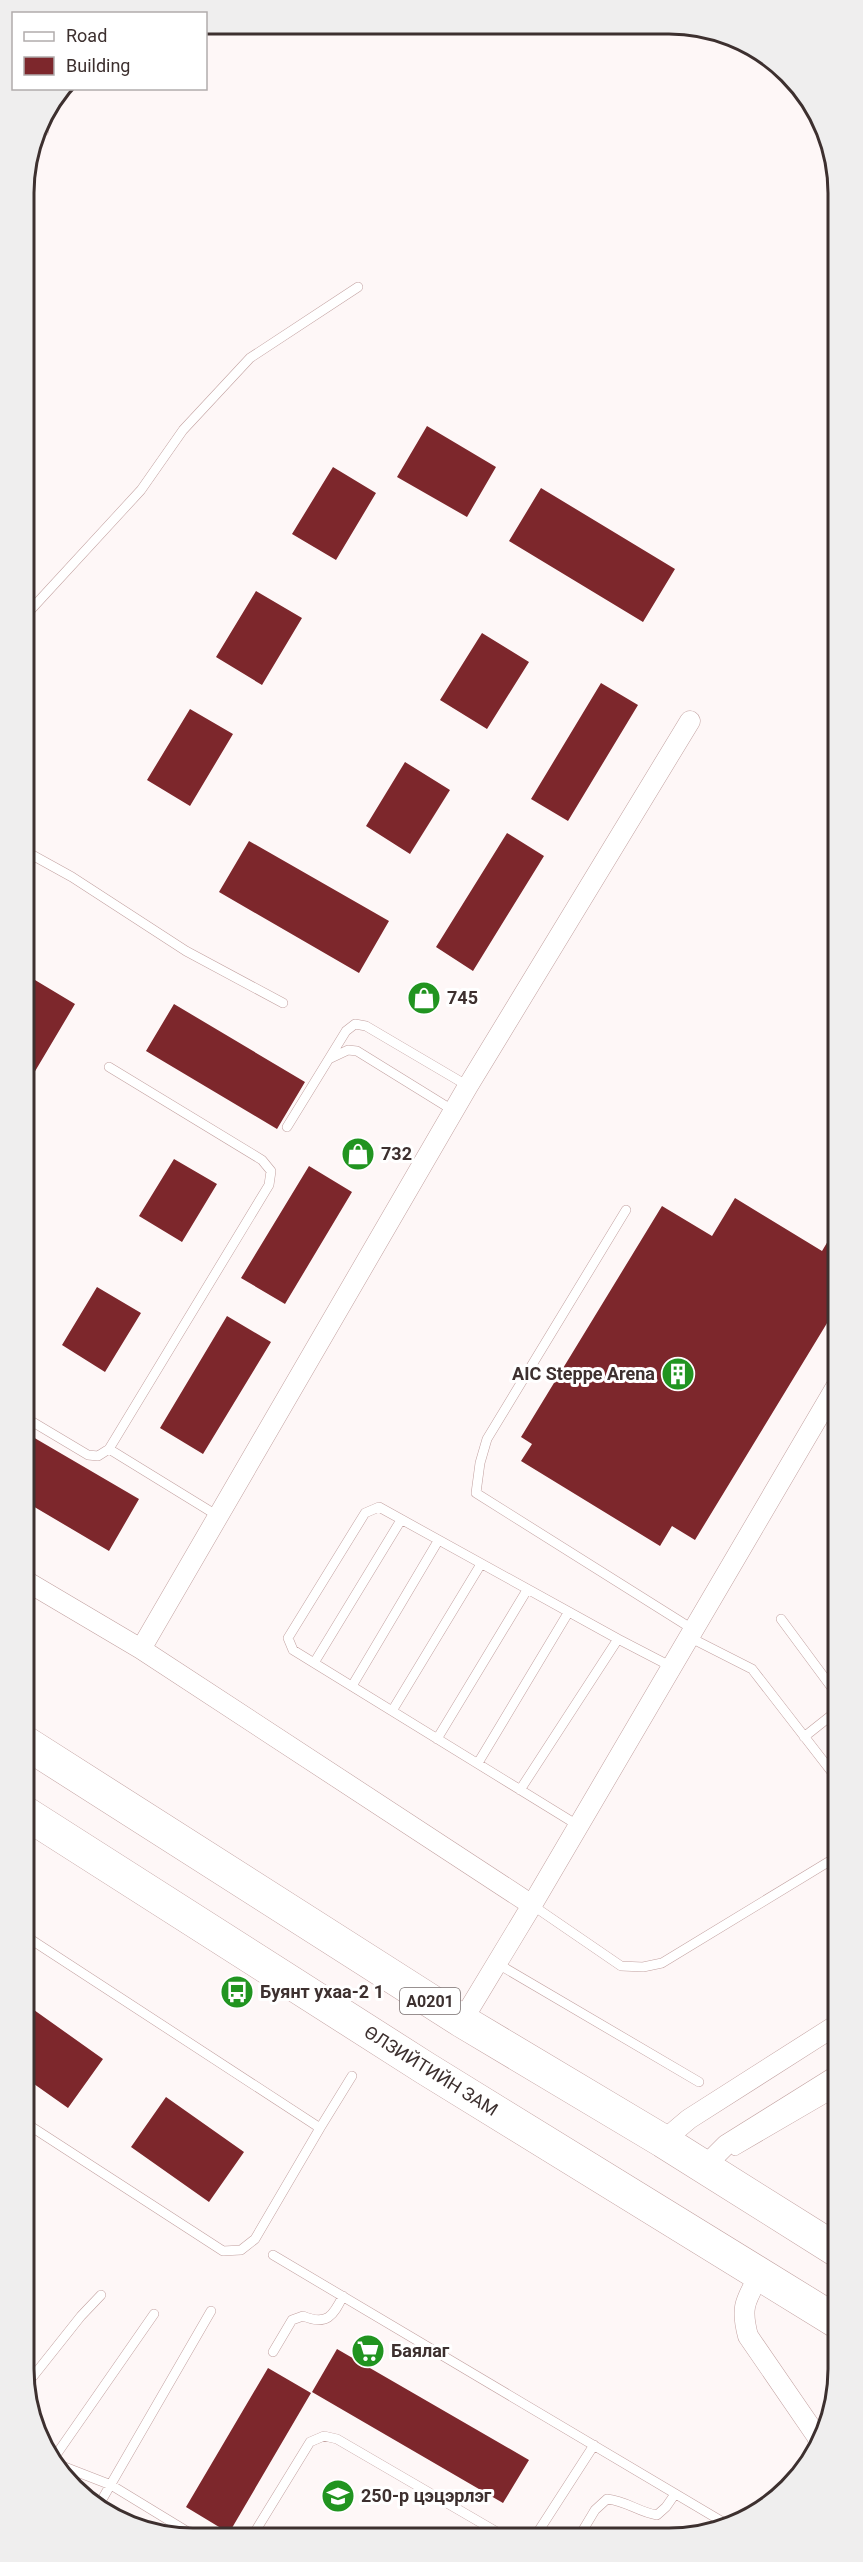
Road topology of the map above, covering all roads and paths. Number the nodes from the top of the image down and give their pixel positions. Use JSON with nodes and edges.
{"nodes":[{"id":1,"x":358,"y":287,"type":"dead end"},
{"id":2,"x":35,"y":605,"type":"edge"},
{"id":3,"x":690,"y":721,"type":"dead end"},
{"id":4,"x":35,"y":856,"type":"edge"},
{"id":5,"x":283,"y":1003,"type":"dead end"},
{"id":6,"x":328,"y":1060,"type":"junction"},
{"id":7,"x":109,"y":1067,"type":"dead end"},
{"id":8,"x":468,"y":1086,"type":"junction"},
{"id":9,"x":454,"y":1111,"type":"junction"},
{"id":10,"x":287,"y":1127,"type":"dead end"},
{"id":11,"x":626,"y":1209,"type":"dead end"},
{"id":12,"x":828,"y":1400,"type":"edge"},
{"id":13,"x":34,"y":1423,"type":"edge"},
{"id":14,"x":109,"y":1449,"type":"junction"},
{"id":15,"x":218,"y":1516,"type":"junction"},
{"id":16,"x":401,"y":1520,"type":"junction"},
{"id":17,"x":438,"y":1540,"type":"junction"},
{"id":18,"x":481,"y":1564,"type":"junction"},
{"id":19,"x":34,"y":1586,"type":"edge"},
{"id":20,"x":527,"y":1590,"type":"junction"},
{"id":21,"x":568,"y":1613,"type":"junction"},
{"id":22,"x":781,"y":1619,"type":"dead end"},
{"id":23,"x":691,"y":1634,"type":"junction"},
{"id":24,"x":618,"y":1639,"type":"junction"},
{"id":25,"x":141,"y":1649,"type":"junction"},
{"id":26,"x":314,"y":1663,"type":"junction"},
{"id":27,"x":672,"y":1667,"type":"junction"},
{"id":28,"x":828,"y":1682,"type":"edge"},
{"id":29,"x":352,"y":1686,"type":"junction"},
{"id":30,"x":392,"y":1711,"type":"junction"},
{"id":31,"x":828,"y":1718,"type":"edge"},
{"id":32,"x":804,"y":1737,"type":"junction"},
{"id":33,"x":437,"y":1739,"type":"junction"},
{"id":34,"x":34,"y":1748,"type":"edge"},
{"id":35,"x":477,"y":1763,"type":"junction"},
{"id":36,"x":828,"y":1767,"type":"edge"},
{"id":37,"x":520,"y":1790,"type":"junction"},
{"id":38,"x":34,"y":1819,"type":"edge"},
{"id":39,"x":579,"y":1826,"type":"junction"},
{"id":40,"x":828,"y":1862,"type":"edge"},
{"id":41,"x":532,"y":1905,"type":"junction"},
{"id":42,"x":34,"y":1942,"type":"edge"},
{"id":43,"x":498,"y":1964,"type":"junction"},
{"id":44,"x":462,"y":2021,"type":"junction"},
{"id":45,"x":828,"y":2030,"type":"edge"},
{"id":46,"x":352,"y":2076,"type":"dead end"},
{"id":47,"x":828,"y":2081,"type":"edge"},
{"id":48,"x":699,"y":2082,"type":"dead end"},
{"id":49,"x":828,"y":2097,"type":"edge"},
{"id":50,"x":320,"y":2128,"type":"junction"},
{"id":51,"x":34,"y":2129,"type":"edge"},
{"id":52,"x":663,"y":2141,"type":"junction"},
{"id":53,"x":735,"y":2151,"type":"dead end"},
{"id":54,"x":704,"y":2167,"type":"junction"},
{"id":55,"x":828,"y":2245,"type":"edge"},
{"id":56,"x":273,"y":2254,"type":"dead end"},
{"id":57,"x":760,"y":2274,"type":"junction"},
{"id":58,"x":101,"y":2295,"type":"dead end"},
{"id":59,"x":343,"y":2296,"type":"junction"},
{"id":60,"x":211,"y":2311,"type":"dead end"},
{"id":61,"x":154,"y":2314,"type":"dead end"},
{"id":62,"x":828,"y":2316,"type":"edge"},
{"id":63,"x":273,"y":2352,"type":"dead end"},
{"id":64,"x":35,"y":2374,"type":"edge"},
{"id":65,"x":815,"y":2432,"type":"edge"},
{"id":66,"x":594,"y":2445,"type":"junction"},
{"id":67,"x":58,"y":2452,"type":"edge"},
{"id":68,"x":71,"y":2469,"type":"edge"},
{"id":69,"x":111,"y":2484,"type":"junction"},
{"id":70,"x":675,"y":2494,"type":"junction"},
{"id":71,"x":103,"y":2499,"type":"edge"},
{"id":72,"x":718,"y":2519,"type":"edge"},
{"id":73,"x":179,"y":2526,"type":"edge"},
{"id":74,"x":258,"y":2528,"type":"edge"},
{"id":75,"x":490,"y":2528,"type":"edge"},
{"id":76,"x":541,"y":2528,"type":"edge"},
{"id":77,"x":584,"y":2528,"type":"edge"}],
"edges":[{"from":1,"to":2,"type":"lane"},
{"from":3,"to":8,"type":"street"},
{"from":4,"to":5,"type":"lane"},
{"from":6,"to":8,"type":"lane"},
{"from":6,"to":9,"type":"lane"},
{"from":6,"to":10,"type":"lane"},
{"from":7,"to":14,"type":"lane"},
{"from":8,"to":9,"type":"street"},
{"from":9,"to":15,"type":"street"},
{"from":11,"to":23,"type":"lane"},
{"from":12,"to":23,"type":"street"},
{"from":13,"to":14,"type":"lane"},
{"from":14,"to":15,"type":"lane"},
{"from":15,"to":25,"type":"street"},
{"from":16,"to":17,"type":"lane"},
{"from":16,"to":26,"type":"lane"},
{"from":16,"to":26,"type":"lane"},
{"from":17,"to":18,"type":"lane"},
{"from":17,"to":29,"type":"lane"},
{"from":18,"to":20,"type":"lane"},
{"from":18,"to":30,"type":"lane"},
{"from":19,"to":25,"type":"street"},
{"from":20,"to":21,"type":"lane"},
{"from":20,"to":33,"type":"lane"},
{"from":21,"to":24,"type":"lane"},
{"from":21,"to":35,"type":"lane"},
{"from":22,"to":28,"type":"lane"},
{"from":23,"to":27,"type":"street"},
{"from":23,"to":32,"type":"lane"},
{"from":24,"to":27,"type":"lane"},
{"from":24,"to":37,"type":"lane"},
{"from":25,"to":41,"type":"street"},
{"from":26,"to":29,"type":"lane"},
{"from":27,"to":39,"type":"street"},
{"from":29,"to":30,"type":"lane"},
{"from":30,"to":33,"type":"lane"},
{"from":31,"to":32,"type":"lane"},
{"from":32,"to":36,"type":"lane"},
{"from":33,"to":35,"type":"lane"},
{"from":34,"to":44,"type":"highway","number":"A0201"},
{"from":35,"to":37,"type":"lane"},
{"from":37,"to":39,"type":"lane"},
{"from":38,"to":57,"type":"highway","name":"ӨЛЗИЙТИЙН ЗАМ"},
{"from":39,"to":41,"type":"street"},
{"from":40,"to":41,"type":"lane"},
{"from":41,"to":43,"type":"street"},
{"from":42,"to":50,"type":"lane"},
{"from":43,"to":44,"type":"street"},
{"from":43,"to":48,"type":"lane"},
{"from":44,"to":52,"type":"highway","number":"A0201"},
{"from":45,"to":52,"type":"street"},
{"from":46,"to":50,"type":"lane"},
{"from":47,"to":54,"type":"street"},
{"from":49,"to":53,"type":"lane"},
{"from":50,"to":51,"type":"lane"},
{"from":52,"to":54,"type":"highway","number":"A0201"},
{"from":54,"to":55,"type":"highway","number":"A0201"},
{"from":56,"to":59,"type":"lane"},
{"from":57,"to":62,"type":"highway","name":"ӨЛЗИЙТИЙН ЗАМ"},
{"from":57,"to":65,"type":"street"},
{"from":58,"to":64,"type":"lane"},
{"from":59,"to":63,"type":"lane"},
{"from":59,"to":66,"type":"lane"},
{"from":60,"to":69,"type":"lane"},
{"from":61,"to":67,"type":"lane"},
{"from":66,"to":70,"type":"lane"},
{"from":66,"to":76,"type":"lane"},
{"from":68,"to":69,"type":"lane"},
{"from":69,"to":71,"type":"lane"},
{"from":69,"to":73,"type":"lane"},
{"from":70,"to":72,"type":"lane"},
{"from":70,"to":77,"type":"lane"},
{"from":74,"to":75,"type":"lane"}]}
